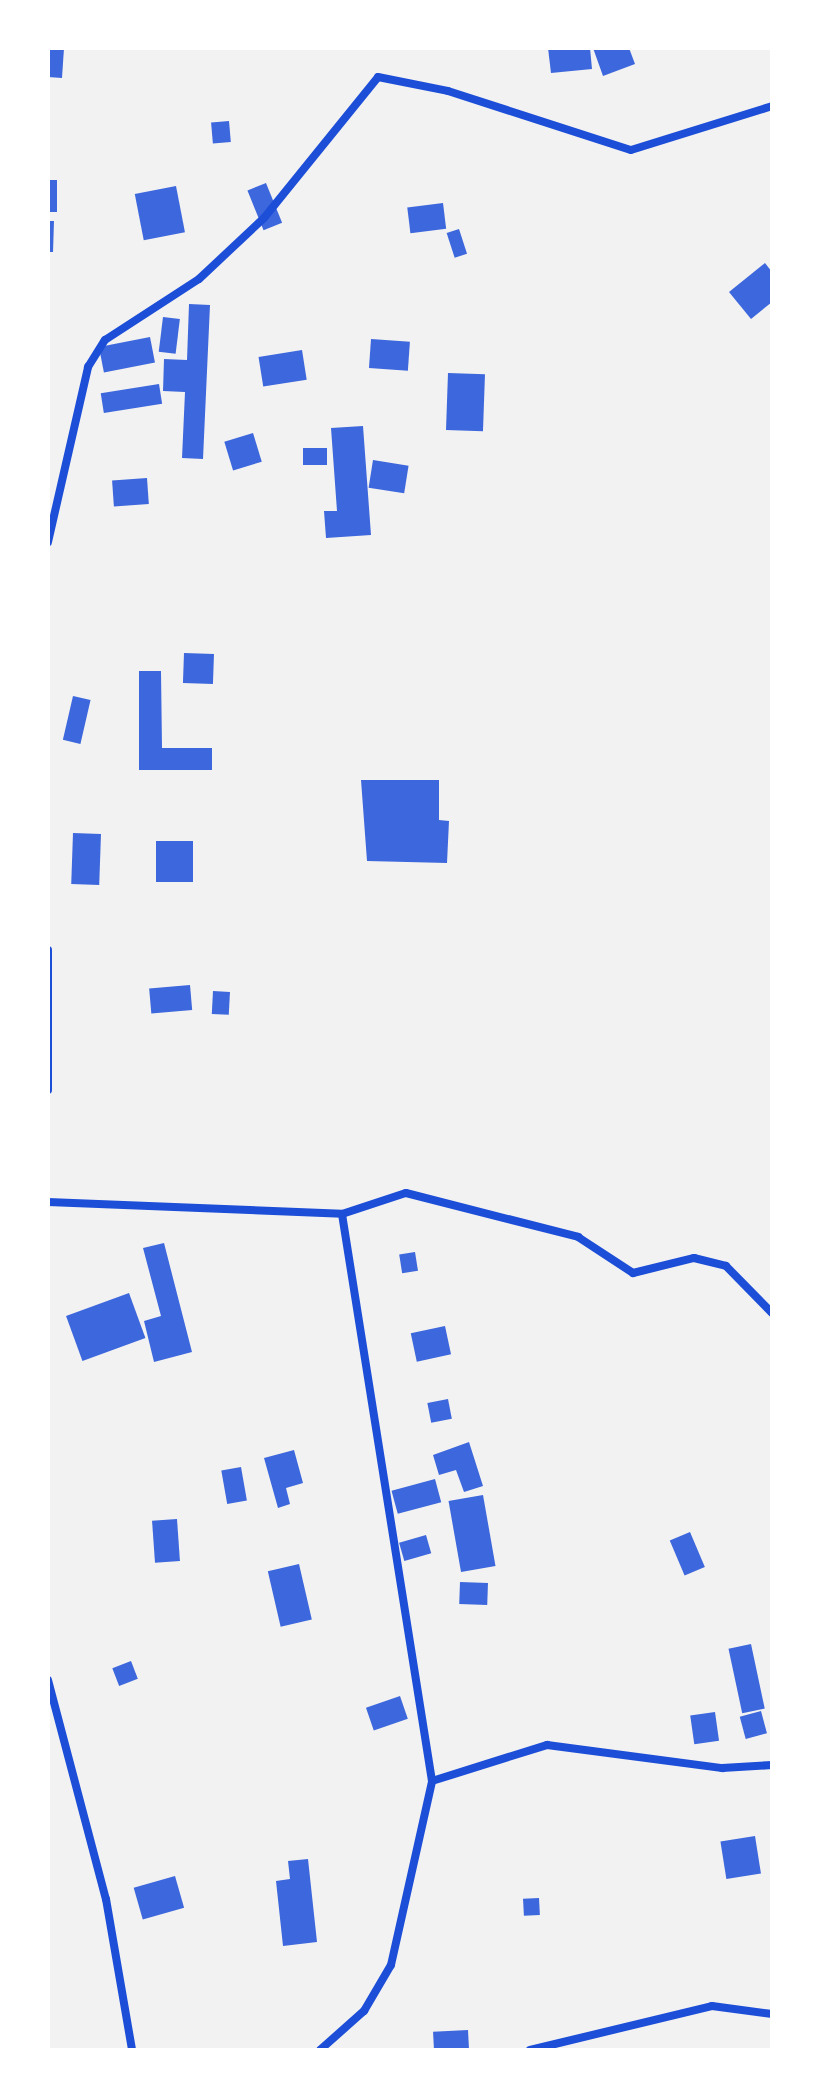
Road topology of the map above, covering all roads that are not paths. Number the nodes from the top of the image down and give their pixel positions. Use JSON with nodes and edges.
{"nodes":[{"id":1,"x":772,"y":106,"type":"edge"},
{"id":2,"x":48,"y":542,"type":"edge"},
{"id":3,"x":48,"y":950,"type":"edge"},
{"id":4,"x":48,"y":1090,"type":"edge"},
{"id":5,"x":48,"y":1202,"type":"edge"},
{"id":6,"x":342,"y":1214,"type":"junction"},
{"id":7,"x":772,"y":1313,"type":"edge"},
{"id":8,"x":48,"y":1680,"type":"edge"},
{"id":9,"x":772,"y":1765,"type":"edge"},
{"id":10,"x":432,"y":1781,"type":"junction"},
{"id":11,"x":772,"y":2014,"type":"edge"},
{"id":12,"x":132,"y":2050,"type":"edge"},
{"id":13,"x":320,"y":2050,"type":"edge"},
{"id":14,"x":530,"y":2050,"type":"edge"}],
"edges":[{"from":1,"to":2,"type":"street"},
{"from":3,"to":4,"type":"street"},
{"from":5,"to":6,"type":"street"},
{"from":6,"to":7,"type":"street"},
{"from":6,"to":10,"type":"street"},
{"from":8,"to":12,"type":"street"},
{"from":9,"to":10,"type":"street"},
{"from":10,"to":13,"type":"street"},
{"from":11,"to":14,"type":"street"}]}
